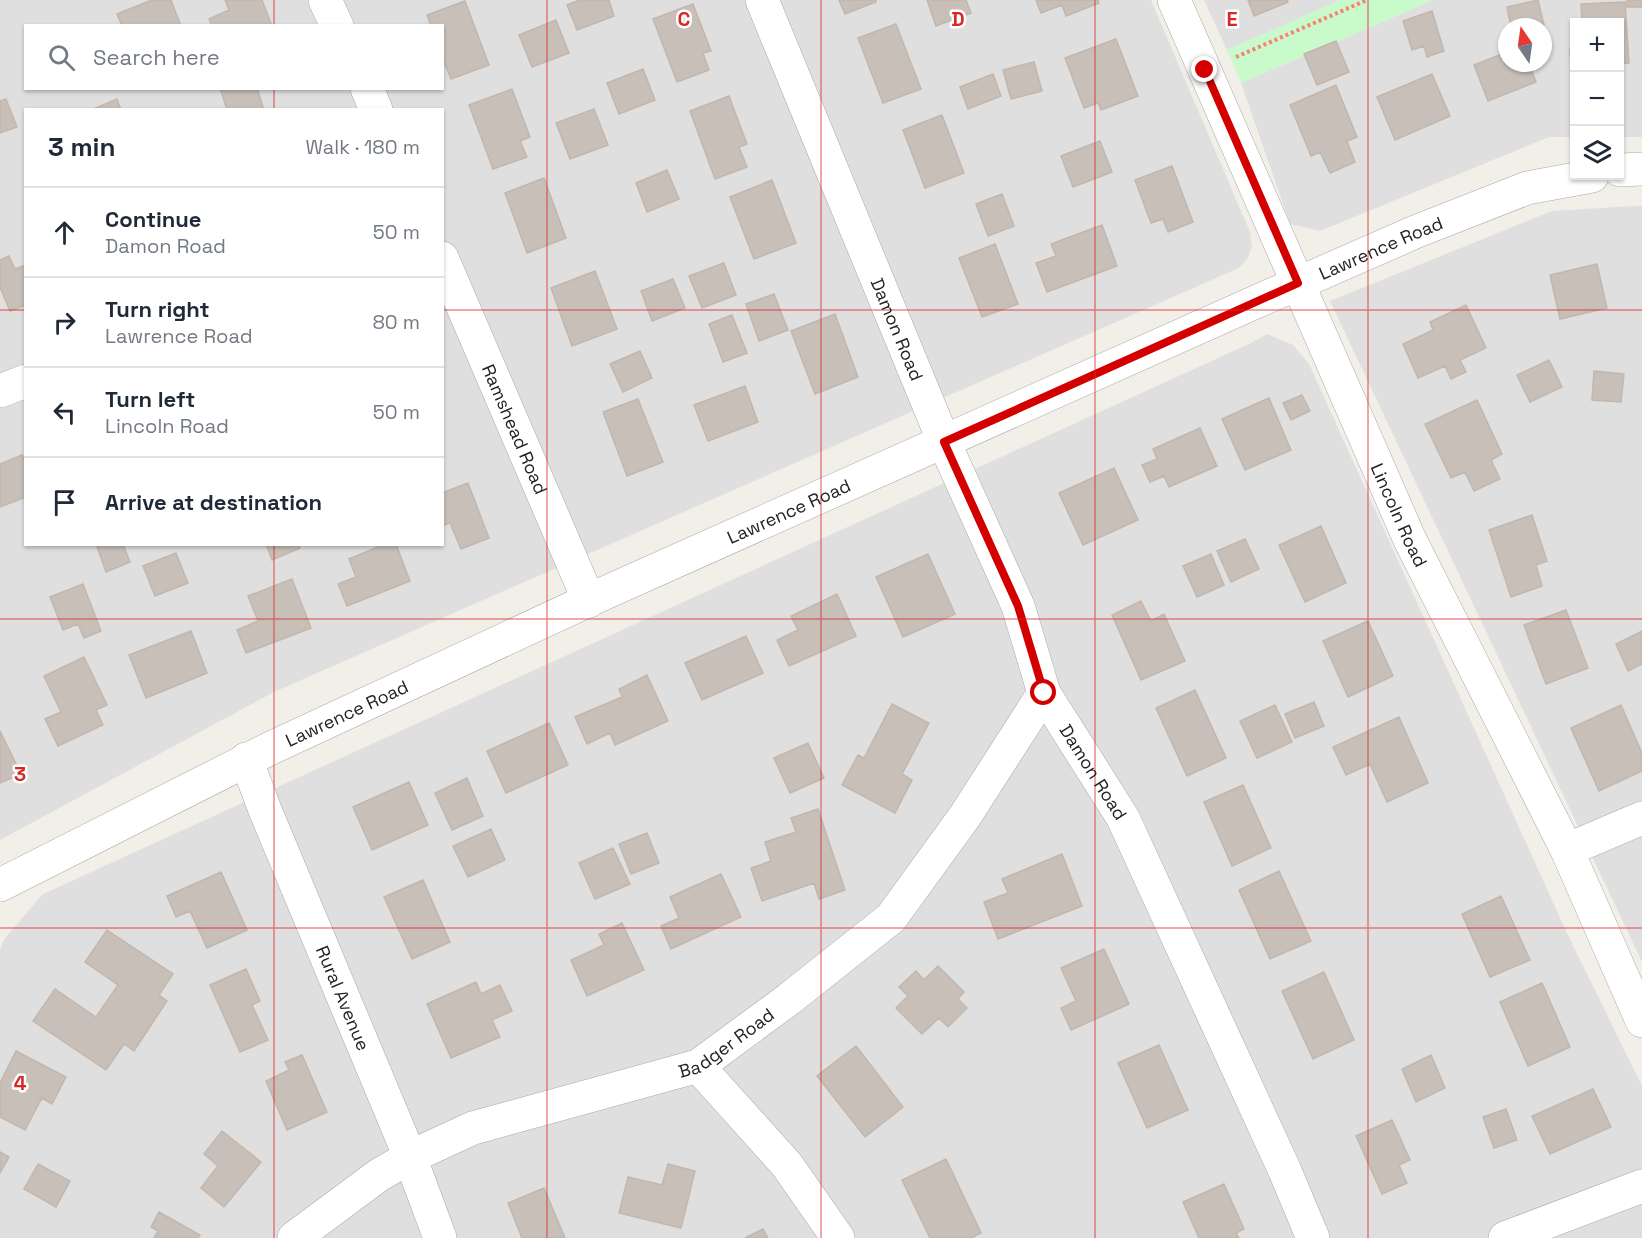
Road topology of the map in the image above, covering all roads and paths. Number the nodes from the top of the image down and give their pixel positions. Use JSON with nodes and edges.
{"nodes":[{"id":1,"x":325,"y":0,"type":"edge"},
{"id":2,"x":762,"y":0,"type":"edge"},
{"id":3,"x":1174,"y":0,"type":"edge"},
{"id":4,"x":1367,"y":0,"type":"edge"},
{"id":5,"x":336,"y":24,"type":"edge"},
{"id":6,"x":1205,"y":70,"type":"junction"},
{"id":7,"x":368,"y":90,"type":"edge"},
{"id":8,"x":375,"y":108,"type":"edge"},
{"id":9,"x":1642,"y":170,"type":"edge"},
{"id":10,"x":1624,"y":171,"type":"edge"},
{"id":11,"x":1570,"y":180,"type":"edge"},
{"id":12,"x":444,"y":263,"type":"edge"},
{"id":13,"x":1298,"y":283,"type":"junction"},
{"id":14,"x":24,"y":382,"type":"edge"},
{"id":15,"x":0,"y":391,"type":"edge"},
{"id":16,"x":944,"y":442,"type":"junction"},
{"id":17,"x":589,"y":601,"type":"junction"},
{"id":18,"x":1044,"y":693,"type":"junction"},
{"id":19,"x":246,"y":759,"type":"junction"},
{"id":20,"x":1642,"y":819,"type":"edge"},
{"id":21,"x":1567,"y":850,"type":"junction"},
{"id":22,"x":0,"y":885,"type":"edge"},
{"id":23,"x":1642,"y":1021,"type":"edge"},
{"id":24,"x":698,"y":1066,"type":"junction"},
{"id":25,"x":410,"y":1157,"type":"junction"},
{"id":26,"x":1642,"y":1186,"type":"edge"},
{"id":27,"x":294,"y":1238,"type":"edge"},
{"id":28,"x":440,"y":1238,"type":"edge"},
{"id":29,"x":838,"y":1238,"type":"edge"},
{"id":30,"x":1313,"y":1238,"type":"edge"},
{"id":31,"x":1505,"y":1238,"type":"edge"}],
"edges":[{"from":1,"to":5,"type":"street"},
{"from":2,"to":16,"type":"street","name":"Damon Road"},
{"from":3,"to":6,"type":"street","name":"Lincoln Road"},
{"from":4,"to":6,"type":"path"},
{"from":6,"to":13,"type":"street","name":"Lincoln Road"},
{"from":7,"to":8,"type":"street"},
{"from":9,"to":10,"type":"street"},
{"from":11,"to":13,"type":"street","name":"Lawrence Road"},
{"from":12,"to":17,"type":"street","name":"Ramshead Road"},
{"from":13,"to":16,"type":"street","name":"Lawrence Road"},
{"from":13,"to":21,"type":"street","name":"Lincoln Road"},
{"from":14,"to":15,"type":"street"},
{"from":16,"to":17,"type":"street","name":"Lawrence Road"},
{"from":16,"to":18,"type":"street","name":"Damon Road"},
{"from":17,"to":19,"type":"street","name":"Lawrence Road"},
{"from":18,"to":24,"type":"street","name":"Badger Road"},
{"from":18,"to":30,"type":"street","name":"Damon Road"},
{"from":19,"to":22,"type":"street","name":"Lawrence Road"},
{"from":19,"to":25,"type":"street","name":"Rural Avenue"},
{"from":20,"to":21,"type":"street"},
{"from":21,"to":23,"type":"street","name":"Lincoln Road"},
{"from":24,"to":25,"type":"street","name":"Badger Road"},
{"from":24,"to":29,"type":"street"},
{"from":25,"to":27,"type":"street","name":"Badger Road"},
{"from":25,"to":28,"type":"street","name":"Rural Avenue"},
{"from":26,"to":31,"type":"street"}]}
